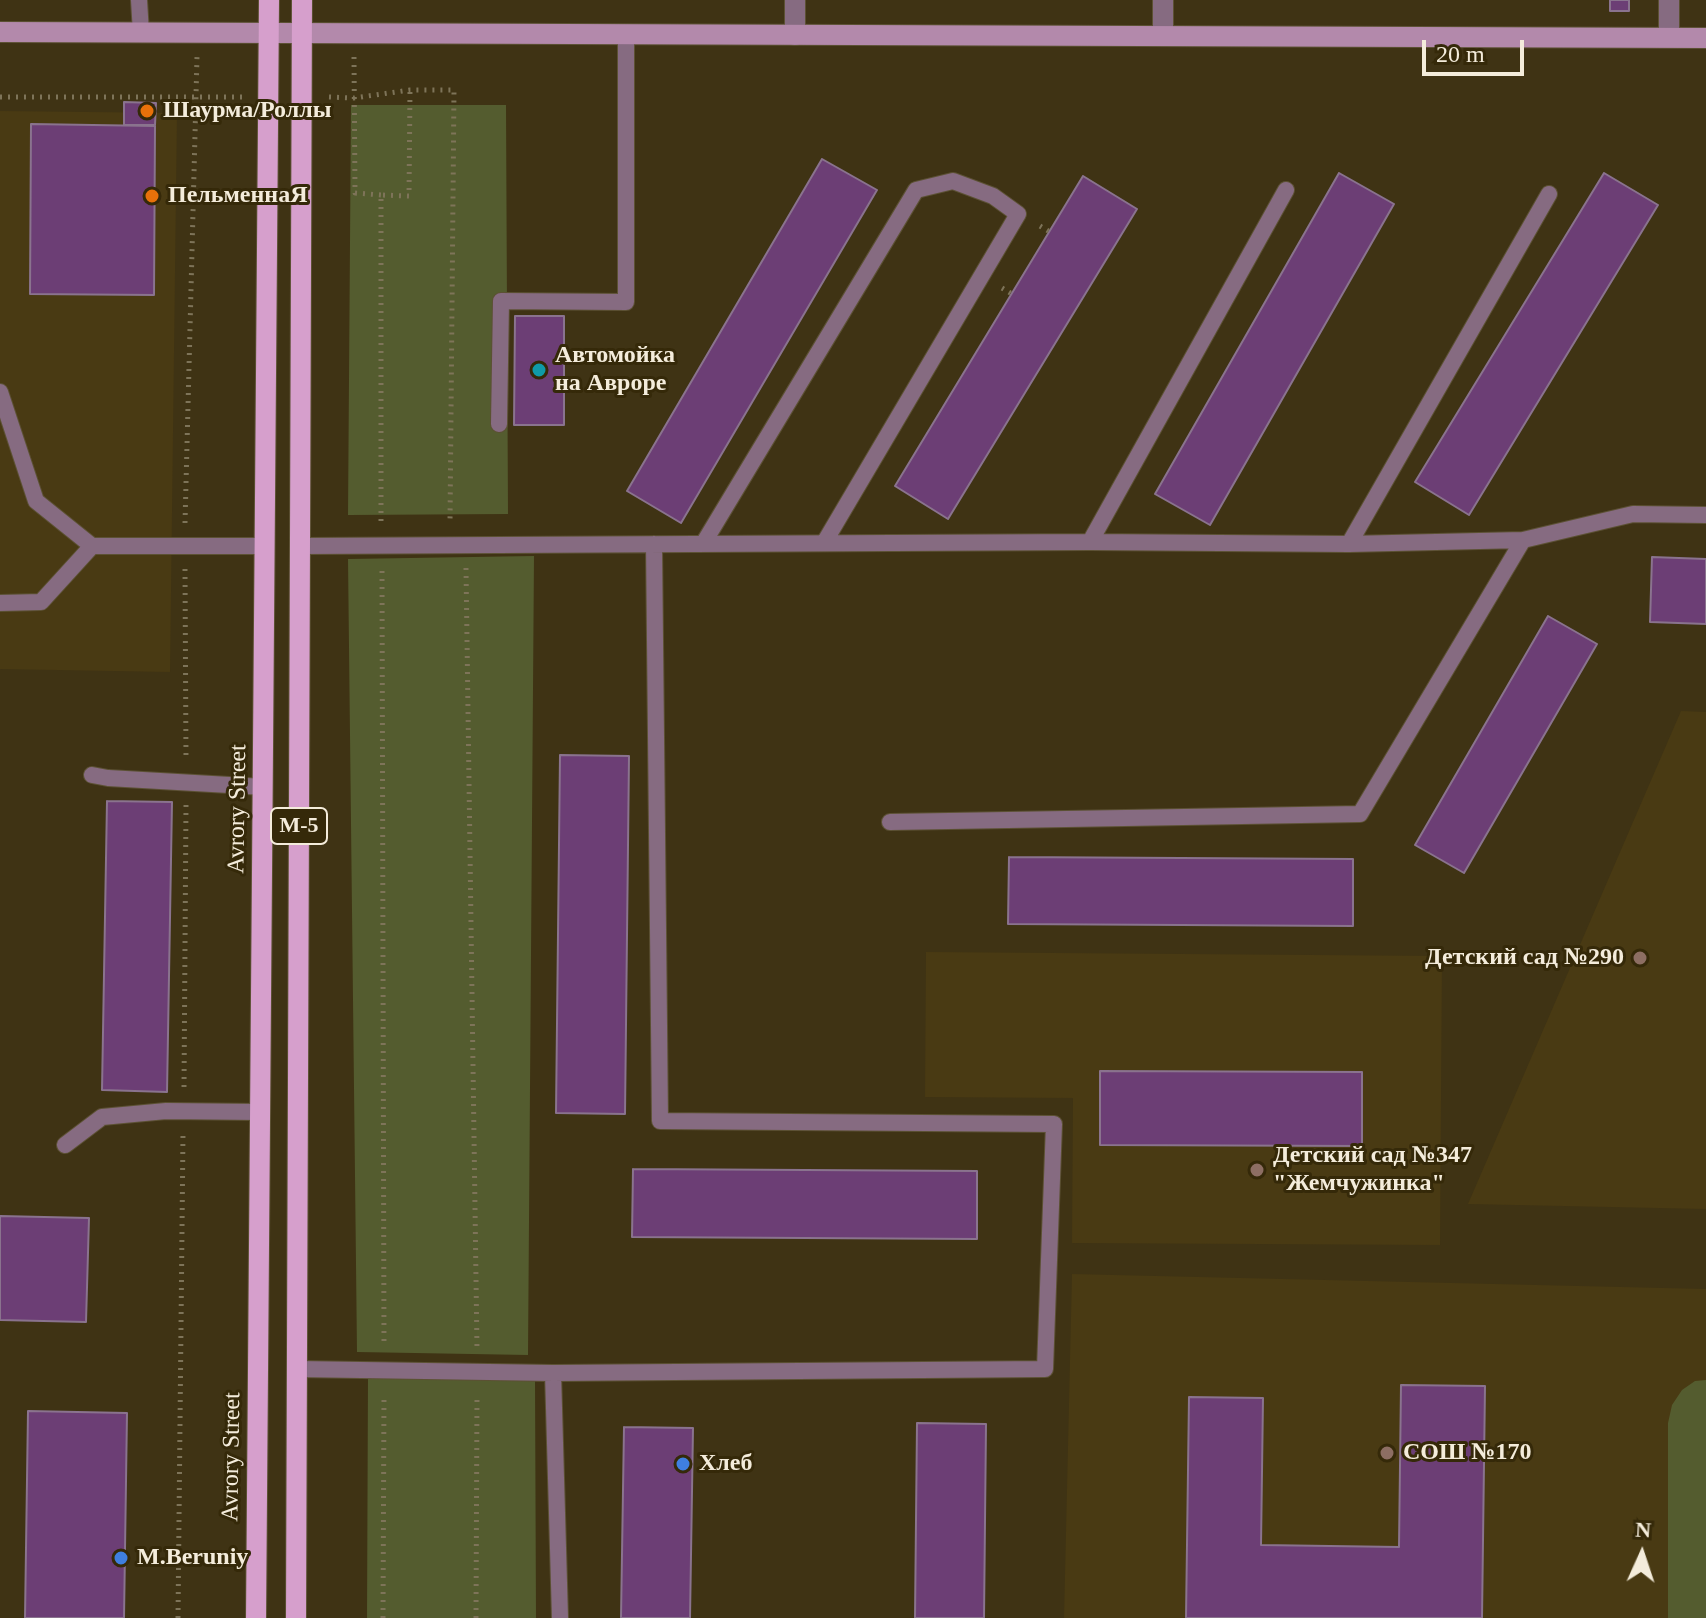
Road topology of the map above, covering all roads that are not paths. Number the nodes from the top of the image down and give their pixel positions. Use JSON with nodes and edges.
{"nodes":[{"id":1,"x":139,"y":0,"type":"edge"},
{"id":2,"x":269,"y":0,"type":"edge"},
{"id":3,"x":302,"y":0,"type":"edge"},
{"id":4,"x":795,"y":0,"type":"edge"},
{"id":5,"x":1163,"y":0,"type":"edge"},
{"id":6,"x":1669,"y":0,"type":"edge"},
{"id":7,"x":0,"y":32,"type":"edge"},
{"id":8,"x":141,"y":33,"type":"junction"},
{"id":9,"x":269,"y":33,"type":"junction"},
{"id":10,"x":302,"y":33,"type":"junction"},
{"id":11,"x":626,"y":34,"type":"junction"},
{"id":12,"x":795,"y":35,"type":"junction"},
{"id":13,"x":1163,"y":36,"type":"junction"},
{"id":14,"x":1669,"y":37,"type":"junction"},
{"id":15,"x":1706,"y":38,"type":"edge"},
{"id":16,"x":1286,"y":190,"type":"dead end"},
{"id":17,"x":1549,"y":194,"type":"dead end"},
{"id":18,"x":0,"y":392,"type":"edge"},
{"id":19,"x":499,"y":424,"type":"dead end"},
{"id":20,"x":1706,"y":515,"type":"edge"},
{"id":21,"x":1523,"y":540,"type":"junction"},
{"id":22,"x":1090,"y":542,"type":"junction"},
{"id":23,"x":824,"y":543,"type":"junction"},
{"id":24,"x":654,"y":544,"type":"junction"},
{"id":25,"x":703,"y":544,"type":"junction"},
{"id":26,"x":1349,"y":544,"type":"junction"},
{"id":27,"x":92,"y":546,"type":"junction"},
{"id":28,"x":266,"y":546,"type":"junction"},
{"id":29,"x":300,"y":546,"type":"junction"},
{"id":30,"x":0,"y":603,"type":"edge"},
{"id":31,"x":92,"y":775,"type":"dead end"},
{"id":32,"x":264,"y":787,"type":"junction"},
{"id":33,"x":890,"y":822,"type":"dead end"},
{"id":34,"x":261,"y":1112,"type":"junction"},
{"id":35,"x":65,"y":1145,"type":"dead end"},
{"id":36,"x":297,"y":1369,"type":"junction"},
{"id":37,"x":553,"y":1373,"type":"junction"},
{"id":38,"x":256,"y":1618,"type":"edge"},
{"id":39,"x":296,"y":1618,"type":"edge"},
{"id":40,"x":560,"y":1618,"type":"edge"}],
"edges":[{"from":1,"to":8,"type":"lane"},
{"from":2,"to":9,"type":"main road","name":"Avrory Street","number":"М-5"},
{"from":3,"to":10,"type":"main road","number":"М-5"},
{"from":4,"to":12,"type":"street"},
{"from":5,"to":13,"type":"street"},
{"from":6,"to":14,"type":"street"},
{"from":7,"to":8,"type":"main road"},
{"from":8,"to":9,"type":"main road"},
{"from":9,"to":10,"type":"main road"},
{"from":9,"to":28,"type":"main road","name":"Avrory Street","number":"М-5"},
{"from":10,"to":11,"type":"main road"},
{"from":10,"to":29,"type":"main road","number":"М-5"},
{"from":11,"to":12,"type":"main road"},
{"from":11,"to":19,"type":"lane"},
{"from":12,"to":13,"type":"main road"},
{"from":13,"to":14,"type":"main road"},
{"from":14,"to":15,"type":"main road"},
{"from":16,"to":22,"type":"lane"},
{"from":17,"to":26,"type":"lane"},
{"from":18,"to":27,"type":"lane"},
{"from":20,"to":21,"type":"lane"},
{"from":21,"to":26,"type":"lane"},
{"from":21,"to":33,"type":"lane"},
{"from":22,"to":23,"type":"lane"},
{"from":22,"to":26,"type":"lane"},
{"from":23,"to":25,"type":"lane"},
{"from":23,"to":25,"type":"lane"},
{"from":24,"to":25,"type":"lane"},
{"from":24,"to":29,"type":"lane"},
{"from":24,"to":37,"type":"lane"},
{"from":27,"to":28,"type":"lane"},
{"from":27,"to":30,"type":"lane"},
{"from":28,"to":32,"type":"main road","name":"Avrory Street","number":"М-5"},
{"from":29,"to":36,"type":"main road","number":"М-5"},
{"from":31,"to":32,"type":"lane"},
{"from":32,"to":34,"type":"main road","name":"Avrory Street","number":"М-5"},
{"from":34,"to":35,"type":"lane"},
{"from":34,"to":38,"type":"main road","name":"Avrory Street","number":"М-5"},
{"from":36,"to":37,"type":"lane"},
{"from":36,"to":39,"type":"main road","number":"М-5"},
{"from":37,"to":40,"type":"lane"}]}
